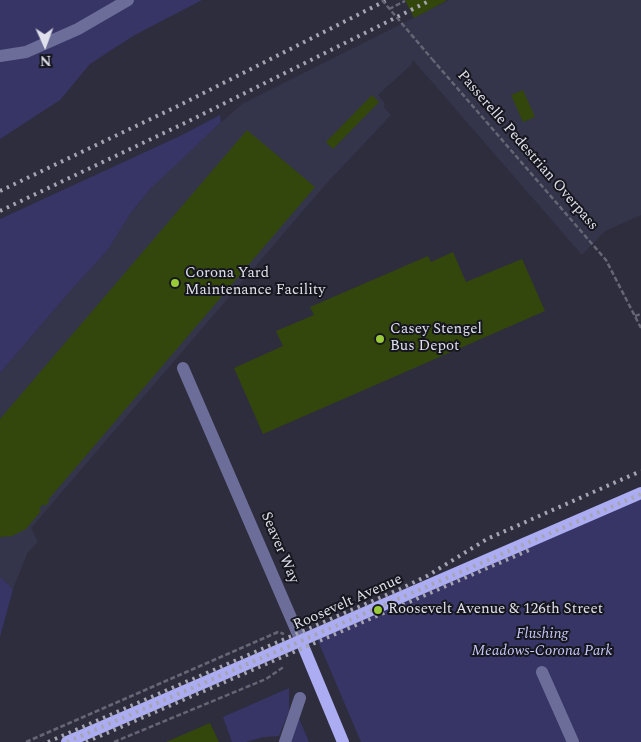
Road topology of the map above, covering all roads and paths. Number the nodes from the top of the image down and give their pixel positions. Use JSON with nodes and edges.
{"nodes":[{"id":1,"x":128,"y":0,"type":"edge"},
{"id":2,"x":382,"y":0,"type":"edge"},
{"id":3,"x":405,"y":1,"type":"dead end"},
{"id":4,"x":390,"y":9,"type":"junction"},
{"id":5,"x":0,"y":56,"type":"edge"},
{"id":6,"x":641,"y":314,"type":"edge"},
{"id":7,"x":635,"y":316,"type":"junction"},
{"id":8,"x":641,"y":328,"type":"edge"},
{"id":9,"x":183,"y":368,"type":"dead end"},
{"id":10,"x":641,"y":493,"type":"edge"},
{"id":11,"x":278,"y":632,"type":"dead end"},
{"id":12,"x":301,"y":641,"type":"junction"},
{"id":13,"x":285,"y":666,"type":"dead end"},
{"id":14,"x":542,"y":672,"type":"dead end"},
{"id":15,"x":300,"y":698,"type":"dead end"},
{"id":16,"x":26,"y":742,"type":"edge"},
{"id":17,"x":67,"y":742,"type":"edge"},
{"id":18,"x":114,"y":742,"type":"edge"},
{"id":19,"x":285,"y":742,"type":"edge"},
{"id":20,"x":343,"y":742,"type":"edge"},
{"id":21,"x":573,"y":742,"type":"edge"}],
"edges":[{"from":1,"to":5,"type":"street"},
{"from":2,"to":4,"type":"path","name":"Passerelle Pedestrian Overpass","bridge":true},
{"from":3,"to":4,"type":"path"},
{"from":4,"to":7,"type":"path","name":"Passerelle Pedestrian Overpass","bridge":true},
{"from":6,"to":7,"type":"path"},
{"from":7,"to":8,"type":"path","name":"Passerelle Pedestrian Overpass"},
{"from":9,"to":12,"type":"street","name":"Seaver Way"},
{"from":10,"to":12,"type":"main road","name":"Roosevelt Avenue"},
{"from":11,"to":16,"type":"path"},
{"from":12,"to":17,"type":"main road","name":"Roosevelt Avenue"},
{"from":12,"to":20,"type":"main road","name":"Seaver Way"},
{"from":13,"to":18,"type":"path"},
{"from":14,"to":21,"type":"street"},
{"from":15,"to":19,"type":"street"}]}
